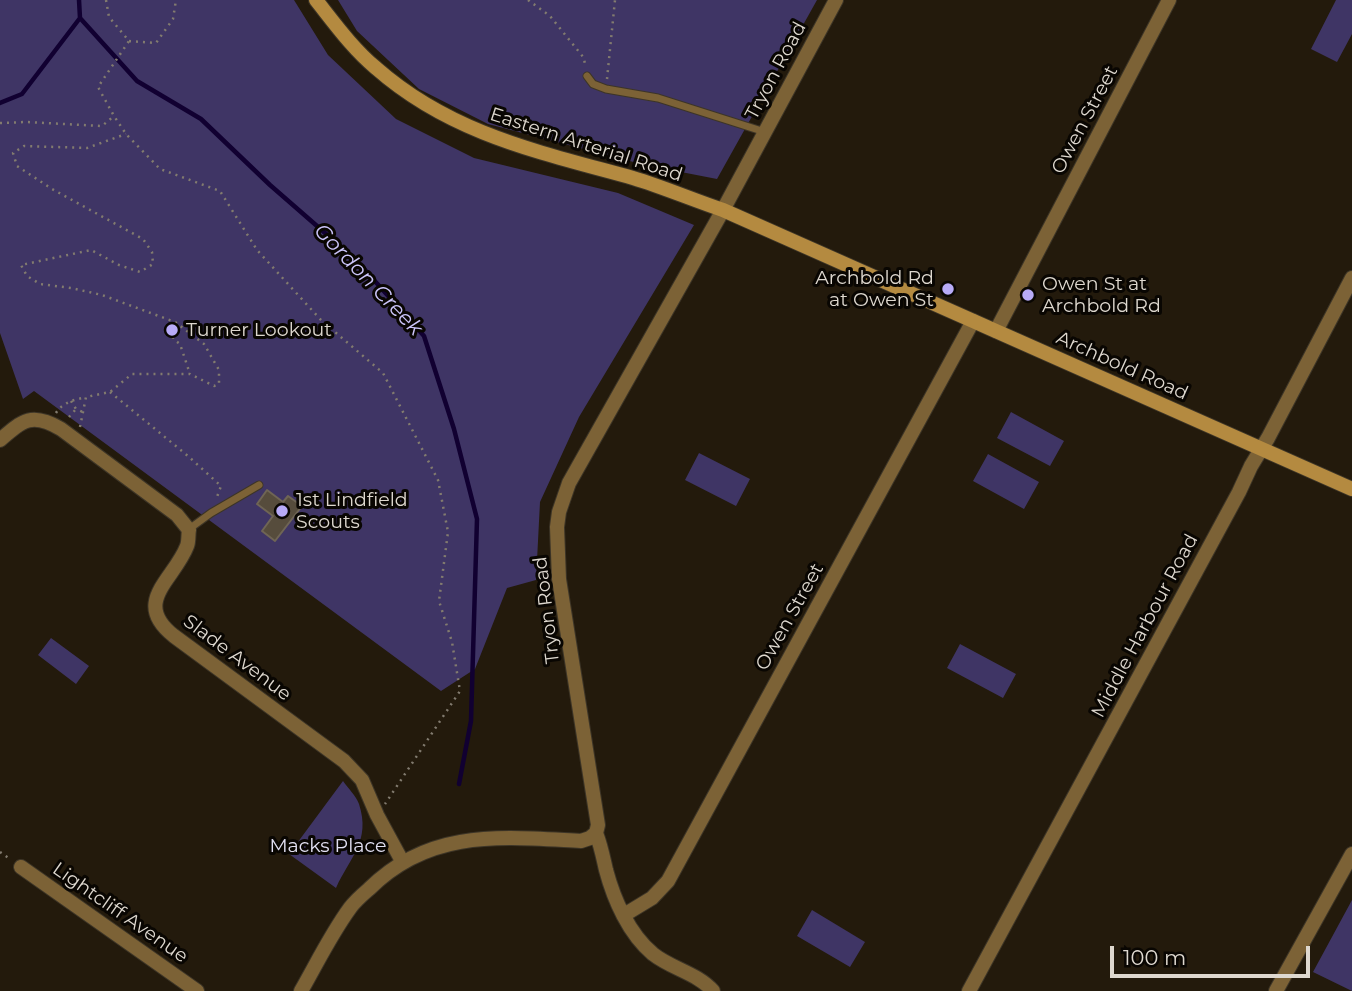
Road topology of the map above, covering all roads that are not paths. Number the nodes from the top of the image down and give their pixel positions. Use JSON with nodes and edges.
{"nodes":[{"id":1,"x":316,"y":0,"type":"edge"},
{"id":2,"x":836,"y":0,"type":"edge"},
{"id":3,"x":1169,"y":0,"type":"edge"},
{"id":4,"x":586,"y":76,"type":"road end"},
{"id":5,"x":766,"y":132,"type":"junction"},
{"id":6,"x":723,"y":210,"type":"junction"},
{"id":7,"x":1352,"y":278,"type":"edge"},
{"id":8,"x":973,"y":321,"type":"junction"},
{"id":9,"x":996,"y":331,"type":"junction"},
{"id":10,"x":0,"y":440,"type":"edge"},
{"id":11,"x":1261,"y":449,"type":"junction"},
{"id":12,"x":258,"y":485,"type":"dead end"},
{"id":13,"x":1352,"y":489,"type":"edge"},
{"id":14,"x":189,"y":530,"type":"junction"},
{"id":15,"x":596,"y":833,"type":"junction"},
{"id":16,"x":1352,"y":854,"type":"edge"},
{"id":17,"x":402,"y":861,"type":"junction"},
{"id":18,"x":21,"y":867,"type":"dead end"},
{"id":19,"x":624,"y":915,"type":"junction"},
{"id":20,"x":197,"y":991,"type":"edge"},
{"id":21,"x":301,"y":991,"type":"edge"},
{"id":22,"x":713,"y":991,"type":"edge"},
{"id":23,"x":969,"y":991,"type":"edge"},
{"id":24,"x":1276,"y":991,"type":"edge"}],
"edges":[{"from":1,"to":6,"type":"main road","name":"Eastern Arterial Road"},
{"from":2,"to":5,"type":"street","name":"Tryon Road"},
{"from":3,"to":9,"type":"street","name":"Owen Street"},
{"from":4,"to":5,"type":"lane"},
{"from":5,"to":6,"type":"street","name":"Tryon Road"},
{"from":6,"to":8,"type":"main road","name":"Archbold Road"},
{"from":6,"to":15,"type":"street","name":"Tryon Road"},
{"from":7,"to":11,"type":"street","name":"Middle Harbour Road"},
{"from":8,"to":9,"type":"main road","name":"Archbold Road"},
{"from":8,"to":19,"type":"street","name":"Owen Street"},
{"from":9,"to":11,"type":"main road","name":"Archbold Road"},
{"from":10,"to":14,"type":"street"},
{"from":11,"to":13,"type":"main road","name":"Archbold Road"},
{"from":11,"to":23,"type":"street","name":"Middle Harbour Road"},
{"from":12,"to":14,"type":"lane"},
{"from":14,"to":17,"type":"street","name":"Slade Avenue"},
{"from":15,"to":17,"type":"street"},
{"from":15,"to":19,"type":"street","name":"Tryon Road"},
{"from":16,"to":24,"type":"street"},
{"from":17,"to":21,"type":"street"},
{"from":18,"to":20,"type":"street","name":"Lightcliff Avenue"},
{"from":19,"to":22,"type":"street","name":"Tryon Road"}]}
